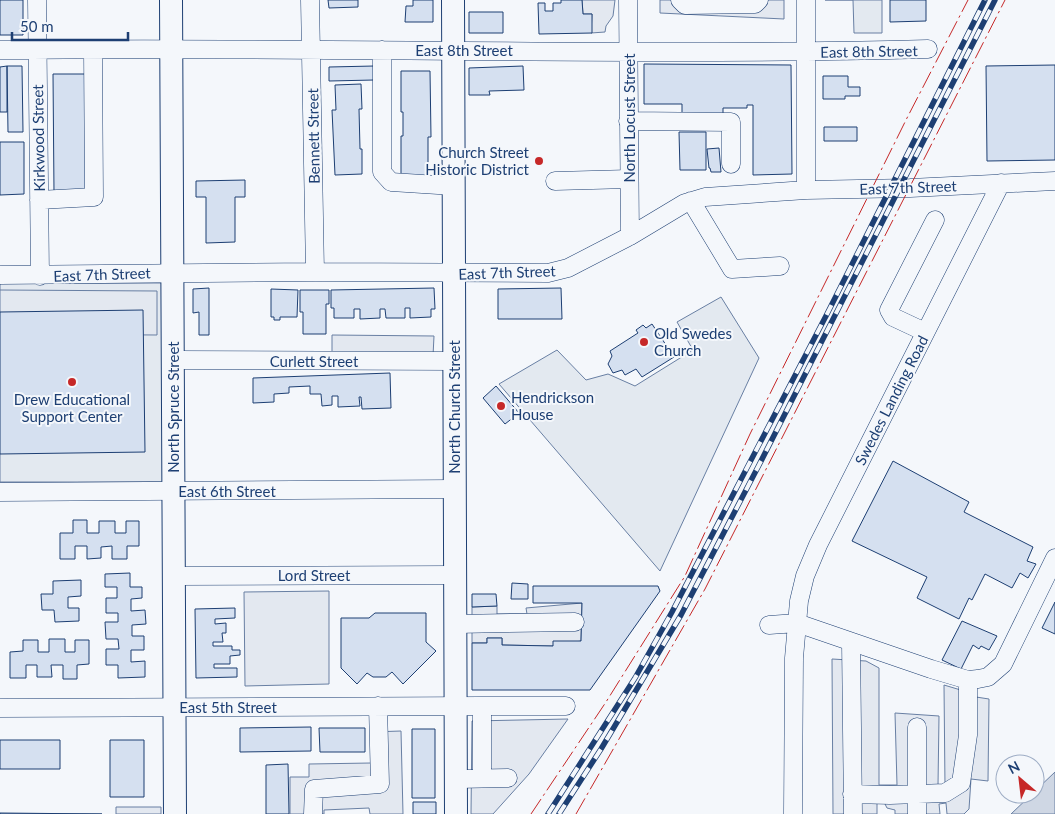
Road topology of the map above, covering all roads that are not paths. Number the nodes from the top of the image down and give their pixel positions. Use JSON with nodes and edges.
{"nodes":[{"id":1,"x":37,"y":0,"type":"edge"},
{"id":2,"x":171,"y":0,"type":"edge"},
{"id":3,"x":310,"y":0,"type":"edge"},
{"id":4,"x":453,"y":0,"type":"edge"},
{"id":5,"x":628,"y":0,"type":"edge"},
{"id":6,"x":680,"y":0,"type":"edge"},
{"id":7,"x":758,"y":0,"type":"edge"},
{"id":8,"x":806,"y":0,"type":"edge"},
{"id":9,"x":171,"y":48,"type":"junction"},
{"id":10,"x":36,"y":49,"type":"junction"},
{"id":11,"x":92,"y":49,"type":"junction"},
{"id":12,"x":928,"y":49,"type":"dead end"},
{"id":13,"x":0,"y":50,"type":"edge"},
{"id":14,"x":311,"y":50,"type":"junction"},
{"id":15,"x":382,"y":50,"type":"junction"},
{"id":16,"x":453,"y":50,"type":"junction"},
{"id":17,"x":628,"y":52,"type":"junction"},
{"id":18,"x":806,"y":52,"type":"junction"},
{"id":19,"x":628,"y":121,"type":"junction"},
{"id":20,"x":731,"y":164,"type":"dead end"},
{"id":21,"x":629,"y":179,"type":"junction"},
{"id":22,"x":556,"y":181,"type":"dead end"},
{"id":23,"x":1055,"y":181,"type":"edge"},
{"id":24,"x":1000,"y":183,"type":"junction"},
{"id":25,"x":454,"y":186,"type":"junction"},
{"id":26,"x":806,"y":190,"type":"junction"},
{"id":27,"x":39,"y":200,"type":"junction"},
{"id":28,"x":691,"y":201,"type":"junction"},
{"id":29,"x":935,"y":220,"type":"dead end"},
{"id":30,"x":630,"y":236,"type":"junction"},
{"id":31,"x":780,"y":266,"type":"dead end"},
{"id":32,"x":173,"y":272,"type":"junction"},
{"id":33,"x":315,"y":272,"type":"junction"},
{"id":34,"x":454,"y":273,"type":"junction"},
{"id":35,"x":0,"y":276,"type":"edge"},
{"id":36,"x":40,"y":276,"type":"junction"},
{"id":37,"x":925,"y":332,"type":"junction"},
{"id":38,"x":174,"y":360,"type":"junction"},
{"id":39,"x":454,"y":362,"type":"junction"},
{"id":40,"x":454,"y":489,"type":"junction"},
{"id":41,"x":173,"y":491,"type":"junction"},
{"id":42,"x":0,"y":492,"type":"edge"},
{"id":43,"x":1055,"y":558,"type":"edge"},
{"id":44,"x":454,"y":575,"type":"junction"},
{"id":45,"x":174,"y":576,"type":"junction"},
{"id":46,"x":575,"y":622,"type":"dead end"},
{"id":47,"x":797,"y":623,"type":"junction"},
{"id":48,"x":455,"y":624,"type":"junction"},
{"id":49,"x":770,"y":625,"type":"dead end"},
{"id":50,"x":851,"y":642,"type":"junction"},
{"id":51,"x":968,"y":680,"type":"junction"},
{"id":52,"x":378,"y":706,"type":"junction"},
{"id":53,"x":482,"y":706,"type":"junction"},
{"id":54,"x":566,"y":706,"type":"dead end"},
{"id":55,"x":175,"y":707,"type":"junction"},
{"id":56,"x":456,"y":707,"type":"junction"},
{"id":57,"x":0,"y":708,"type":"edge"},
{"id":58,"x":917,"y":727,"type":"dead end"},
{"id":59,"x":482,"y":778,"type":"junction"},
{"id":60,"x":508,"y":778,"type":"dead end"},
{"id":61,"x":456,"y":779,"type":"junction"},
{"id":62,"x":852,"y":794,"type":"junction"},
{"id":63,"x":917,"y":794,"type":"junction"},
{"id":64,"x":175,"y":814,"type":"edge"},
{"id":65,"x":313,"y":814,"type":"edge"},
{"id":66,"x":456,"y":814,"type":"edge"},
{"id":67,"x":793,"y":814,"type":"edge"},
{"id":68,"x":853,"y":814,"type":"edge"},
{"id":69,"x":917,"y":814,"type":"edge"}],
"edges":[{"from":1,"to":10,"type":"street","name":"Kirkwood Street"},
{"from":2,"to":9,"type":"main road","name":"North Spruce Street"},
{"from":3,"to":14,"type":"street","name":"Bennett Street"},
{"from":4,"to":16,"type":"main road","name":"North Church Street"},
{"from":5,"to":17,"type":"street","name":"North Locust Street"},
{"from":6,"to":7,"type":"street"},
{"from":8,"to":18,"type":"street"},
{"from":9,"to":11,"type":"street","name":"East 8th Street"},
{"from":9,"to":14,"type":"street","name":"East 8th Street"},
{"from":9,"to":32,"type":"main road","name":"North Spruce Street"},
{"from":10,"to":11,"type":"street","name":"East 8th Street"},
{"from":10,"to":13,"type":"street","name":"East 8th Street"},
{"from":10,"to":27,"type":"street","name":"Kirkwood Street"},
{"from":11,"to":27,"type":"street"},
{"from":12,"to":18,"type":"street","name":"East 8th Street"},
{"from":14,"to":15,"type":"street","name":"East 8th Street"},
{"from":14,"to":33,"type":"street","name":"Bennett Street"},
{"from":15,"to":16,"type":"street","name":"East 8th Street"},
{"from":15,"to":25,"type":"street"},
{"from":16,"to":17,"type":"street","name":"East 8th Street"},
{"from":16,"to":25,"type":"main road","name":"North Church Street"},
{"from":17,"to":18,"type":"street","name":"East 8th Street"},
{"from":17,"to":19,"type":"street","name":"North Locust Street"},
{"from":18,"to":26,"type":"street"},
{"from":19,"to":20,"type":"street"},
{"from":19,"to":21,"type":"street","name":"North Locust Street"},
{"from":21,"to":22,"type":"street"},
{"from":21,"to":30,"type":"street","name":"North Locust Street"},
{"from":23,"to":24,"type":"street","name":"East 7th Street"},
{"from":24,"to":26,"type":"street","name":"East 7th Street"},
{"from":24,"to":37,"type":"street","name":"Swedes Landing Road"},
{"from":25,"to":34,"type":"main road","name":"North Church Street"},
{"from":26,"to":28,"type":"street","name":"East 7th Street"},
{"from":27,"to":36,"type":"street","name":"Kirkwood Street"},
{"from":28,"to":30,"type":"street","name":"East 7th Street"},
{"from":28,"to":31,"type":"street"},
{"from":29,"to":37,"type":"street"},
{"from":30,"to":34,"type":"street","name":"East 7th Street"},
{"from":32,"to":33,"type":"street","name":"East 7th Street"},
{"from":32,"to":36,"type":"street","name":"East 7th Street"},
{"from":32,"to":38,"type":"main road","name":"North Spruce Street"},
{"from":33,"to":34,"type":"street","name":"East 7th Street"},
{"from":34,"to":39,"type":"main road","name":"North Church Street"},
{"from":35,"to":36,"type":"street","name":"East 7th Street"},
{"from":37,"to":47,"type":"street","name":"Swedes Landing Road"},
{"from":38,"to":39,"type":"street","name":"Curlett Street"},
{"from":38,"to":41,"type":"main road","name":"North Spruce Street"},
{"from":39,"to":40,"type":"main road","name":"North Church Street"},
{"from":40,"to":41,"type":"street","name":"East 6th Street"},
{"from":40,"to":44,"type":"main road","name":"North Church Street"},
{"from":41,"to":42,"type":"street","name":"East 6th Street"},
{"from":41,"to":45,"type":"main road","name":"North Spruce Street"},
{"from":43,"to":51,"type":"street"},
{"from":44,"to":45,"type":"street","name":"Lord Street"},
{"from":44,"to":48,"type":"main road","name":"North Church Street"},
{"from":45,"to":55,"type":"main road","name":"North Spruce Street"},
{"from":46,"to":48,"type":"street"},
{"from":47,"to":49,"type":"street"},
{"from":47,"to":50,"type":"street"},
{"from":47,"to":67,"type":"street","name":"Swedes Landing Road"},
{"from":48,"to":56,"type":"main road","name":"North Church Street"},
{"from":50,"to":51,"type":"street"},
{"from":50,"to":62,"type":"street"},
{"from":51,"to":63,"type":"street"},
{"from":52,"to":55,"type":"street","name":"East 5th Street"},
{"from":52,"to":56,"type":"street","name":"East 5th Street"},
{"from":52,"to":65,"type":"street"},
{"from":53,"to":54,"type":"street","name":"East 5th Street"},
{"from":53,"to":56,"type":"street","name":"East 5th Street"},
{"from":53,"to":59,"type":"street"},
{"from":55,"to":57,"type":"street","name":"East 5th Street"},
{"from":55,"to":64,"type":"main road","name":"North Spruce Street"},
{"from":56,"to":61,"type":"main road","name":"North Church Street"},
{"from":58,"to":63,"type":"street"},
{"from":59,"to":60,"type":"street"},
{"from":59,"to":61,"type":"street"},
{"from":61,"to":66,"type":"main road","name":"North Church Street"},
{"from":62,"to":63,"type":"street"},
{"from":62,"to":68,"type":"street"},
{"from":63,"to":69,"type":"street"}]}
